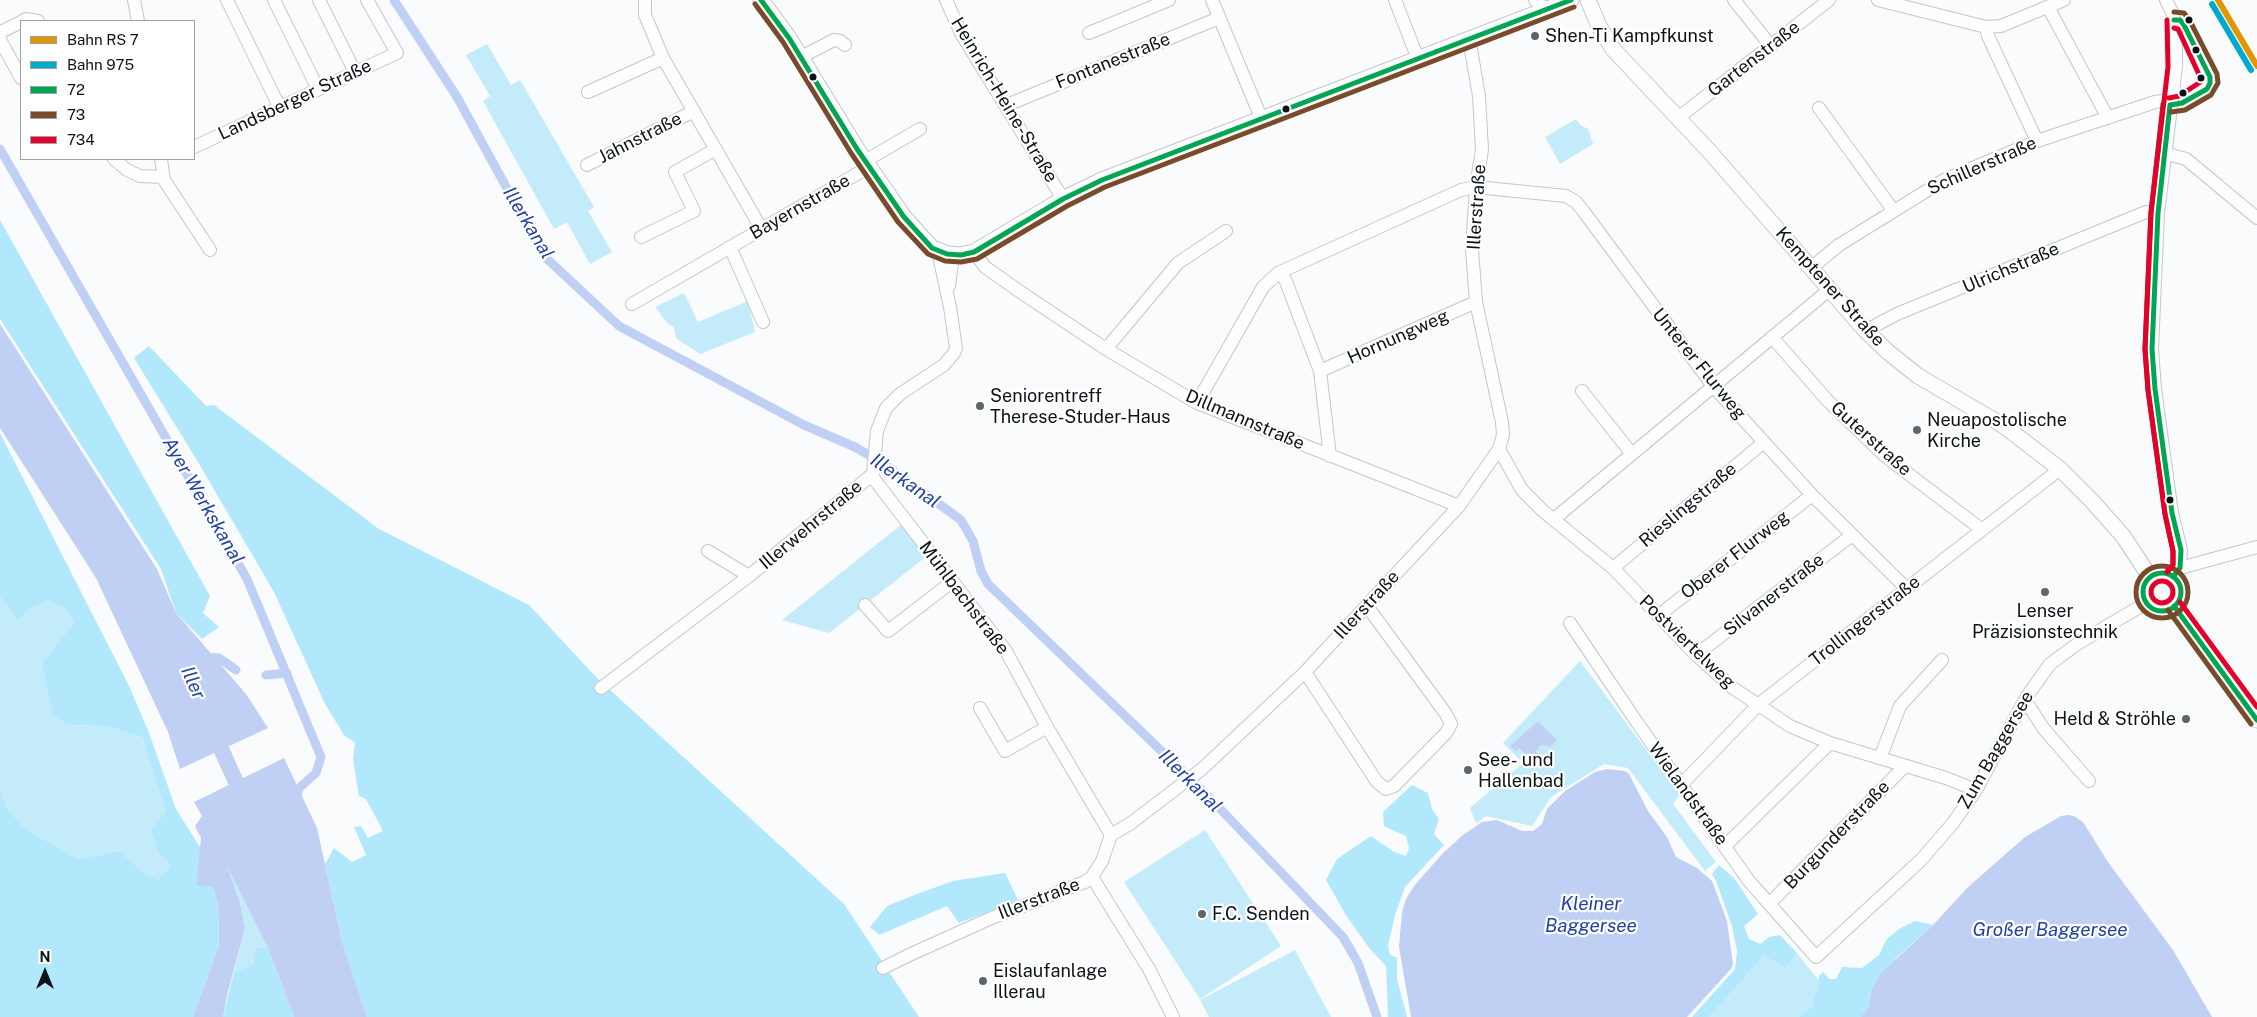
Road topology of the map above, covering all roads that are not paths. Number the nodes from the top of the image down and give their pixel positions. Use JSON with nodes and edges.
{"nodes":[{"id":1,"x":134,"y":0,"type":"edge"},
{"id":2,"x":227,"y":0,"type":"edge"},
{"id":3,"x":274,"y":0,"type":"edge"},
{"id":4,"x":319,"y":0,"type":"edge"},
{"id":5,"x":367,"y":0,"type":"edge"},
{"id":6,"x":645,"y":0,"type":"edge"},
{"id":7,"x":761,"y":0,"type":"edge"},
{"id":8,"x":946,"y":0,"type":"edge"},
{"id":9,"x":1169,"y":0,"type":"edge"},
{"id":10,"x":1212,"y":0,"type":"edge"},
{"id":11,"x":1395,"y":0,"type":"edge"},
{"id":12,"x":1571,"y":0,"type":"edge"},
{"id":13,"x":1588,"y":0,"type":"edge"},
{"id":14,"x":1734,"y":0,"type":"edge"},
{"id":15,"x":1829,"y":0,"type":"edge"},
{"id":16,"x":1878,"y":0,"type":"edge"},
{"id":17,"x":2064,"y":0,"type":"edge"},
{"id":18,"x":2166,"y":0,"type":"edge"},
{"id":19,"x":1915,"y":4,"type":"edge"},
{"id":20,"x":1540,"y":5,"type":"edge"},
{"id":21,"x":2048,"y":7,"type":"junction"},
{"id":22,"x":1219,"y":18,"type":"junction"},
{"id":23,"x":138,"y":20,"type":"edge"},
{"id":24,"x":20,"y":22,"type":"edge"},
{"id":25,"x":1986,"y":27,"type":"junction"},
{"id":26,"x":0,"y":32,"type":"edge"},
{"id":27,"x":1089,"y":33,"type":"dead end"},
{"id":28,"x":1469,"y":38,"type":"junction"},
{"id":29,"x":845,"y":45,"type":"dead end"},
{"id":30,"x":1771,"y":46,"type":"junction"},
{"id":31,"x":801,"y":57,"type":"junction"},
{"id":32,"x":664,"y":58,"type":"junction"},
{"id":33,"x":1418,"y":59,"type":"junction"},
{"id":34,"x":355,"y":72,"type":"junction"},
{"id":35,"x":20,"y":76,"type":"edge"},
{"id":36,"x":318,"y":89,"type":"junction"},
{"id":37,"x":588,"y":92,"type":"dead end"},
{"id":38,"x":2171,"y":100,"type":"junction"},
{"id":39,"x":1007,"y":105,"type":"junction"},
{"id":40,"x":279,"y":106,"type":"junction"},
{"id":41,"x":1819,"y":108,"type":"dead end"},
{"id":42,"x":694,"y":111,"type":"junction"},
{"id":43,"x":1678,"y":118,"type":"junction"},
{"id":44,"x":2108,"y":118,"type":"junction"},
{"id":45,"x":1262,"y":120,"type":"junction"},
{"id":46,"x":920,"y":129,"type":"dead end"},
{"id":47,"x":2037,"y":141,"type":"junction"},
{"id":48,"x":195,"y":147,"type":"edge"},
{"id":49,"x":716,"y":149,"type":"junction"},
{"id":50,"x":2164,"y":154,"type":"junction"},
{"id":51,"x":115,"y":160,"type":"edge"},
{"id":52,"x":164,"y":160,"type":"edge"},
{"id":53,"x":867,"y":164,"type":"junction"},
{"id":54,"x":587,"y":165,"type":"dead end"},
{"id":55,"x":163,"y":177,"type":"junction"},
{"id":56,"x":1476,"y":188,"type":"junction"},
{"id":57,"x":1063,"y":199,"type":"junction"},
{"id":58,"x":1893,"y":210,"type":"junction"},
{"id":59,"x":2158,"y":213,"type":"junction"},
{"id":60,"x":2257,"y":218,"type":"edge"},
{"id":61,"x":761,"y":228,"type":"junction"},
{"id":62,"x":1226,"y":231,"type":"dead end"},
{"id":63,"x":641,"y":237,"type":"dead end"},
{"id":64,"x":730,"y":247,"type":"junction"},
{"id":65,"x":210,"y":250,"type":"dead end"},
{"id":66,"x":974,"y":252,"type":"junction"},
{"id":67,"x":945,"y":253,"type":"junction"},
{"id":68,"x":1811,"y":268,"type":"junction"},
{"id":69,"x":1278,"y":273,"type":"junction"},
{"id":70,"x":1829,"y":290,"type":"junction"},
{"id":71,"x":1476,"y":302,"type":"junction"},
{"id":72,"x":632,"y":304,"type":"dead end"},
{"id":73,"x":763,"y":322,"type":"dead end"},
{"id":74,"x":1865,"y":330,"type":"junction"},
{"id":75,"x":1772,"y":337,"type":"junction"},
{"id":76,"x":1106,"y":349,"type":"junction"},
{"id":77,"x":1320,"y":372,"type":"junction"},
{"id":78,"x":1713,"y":386,"type":"junction"},
{"id":79,"x":1582,"y":391,"type":"dead end"},
{"id":80,"x":1197,"y":403,"type":"junction"},
{"id":81,"x":1764,"y":442,"type":"junction"},
{"id":82,"x":1499,"y":449,"type":"junction"},
{"id":83,"x":1632,"y":454,"type":"junction"},
{"id":84,"x":1330,"y":456,"type":"junction"},
{"id":85,"x":2060,"y":469,"type":"junction"},
{"id":86,"x":873,"y":471,"type":"junction"},
{"id":87,"x":1812,"y":495,"type":"junction"},
{"id":88,"x":1459,"y":506,"type":"junction"},
{"id":89,"x":1554,"y":519,"type":"junction"},
{"id":90,"x":1981,"y":529,"type":"junction"},
{"id":91,"x":1852,"y":535,"type":"junction"},
{"id":92,"x":2257,"y":547,"type":"edge"},
{"id":93,"x":708,"y":551,"type":"dead end"},
{"id":94,"x":1613,"y":568,"type":"junction"},
{"id":95,"x":2177,"y":573,"type":"junction"},
{"id":96,"x":749,"y":576,"type":"junction"},
{"id":97,"x":2150,"y":577,"type":"junction"},
{"id":98,"x":953,"y":581,"type":"junction"},
{"id":99,"x":1906,"y":588,"type":"junction"},
{"id":100,"x":2146,"y":603,"type":"junction"},
{"id":101,"x":865,"y":604,"type":"dead end"},
{"id":102,"x":1367,"y":606,"type":"junction"},
{"id":103,"x":2174,"y":606,"type":"junction"},
{"id":104,"x":1658,"y":616,"type":"junction"},
{"id":105,"x":1570,"y":623,"type":"dead end"},
{"id":106,"x":1696,"y":655,"type":"junction"},
{"id":107,"x":1942,"y":660,"type":"dead end"},
{"id":108,"x":1305,"y":672,"type":"junction"},
{"id":109,"x":601,"y":688,"type":"dead end"},
{"id":110,"x":2025,"y":700,"type":"junction"},
{"id":111,"x":1759,"y":704,"type":"junction"},
{"id":112,"x":980,"y":708,"type":"dead end"},
{"id":113,"x":2257,"y":720,"type":"edge"},
{"id":114,"x":1047,"y":727,"type":"junction"},
{"id":115,"x":1830,"y":743,"type":"junction"},
{"id":116,"x":1880,"y":758,"type":"junction"},
{"id":117,"x":1905,"y":766,"type":"junction"},
{"id":118,"x":2088,"y":782,"type":"dead end"},
{"id":119,"x":1681,"y":784,"type":"junction"},
{"id":120,"x":1976,"y":790,"type":"junction"},
{"id":121,"x":1111,"y":835,"type":"junction"},
{"id":122,"x":1725,"y":846,"type":"junction"},
{"id":123,"x":1092,"y":877,"type":"junction"},
{"id":124,"x":1770,"y":904,"type":"junction"},
{"id":125,"x":1816,"y":957,"type":"joint"},
{"id":126,"x":883,"y":968,"type":"dead end"},
{"id":127,"x":1173,"y":1017,"type":"edge"}],
"edges":[{"from":1,"to":23,"type":"street"},
{"from":2,"to":40,"type":"street"},
{"from":3,"to":36,"type":"street"},
{"from":4,"to":34,"type":"street"},
{"from":5,"to":34,"type":"street","name":"Landsberger Straße"},
{"from":6,"to":32,"type":"street"},
{"from":7,"to":31,"type":"main road"},
{"from":8,"to":39,"type":"street","name":"Heinrich-Heine-Straße"},
{"from":9,"to":27,"type":"street"},
{"from":10,"to":22,"type":"street"},
{"from":11,"to":33,"type":"street"},
{"from":12,"to":20,"type":"main road"},
{"from":13,"to":43,"type":"main road","name":"Kemptener Straße"},
{"from":14,"to":30,"type":"street"},
{"from":15,"to":30,"type":"street","name":"Gartenstraße"},
{"from":16,"to":19,"type":"street"},
{"from":17,"to":21,"type":"street"},
{"from":18,"to":38,"type":"street"},
{"from":19,"to":25,"type":"street"},
{"from":20,"to":28,"type":"main road"},
{"from":21,"to":25,"type":"street"},
{"from":21,"to":44,"type":"street"},
{"from":22,"to":39,"type":"street","name":"Fontanestraße"},
{"from":22,"to":45,"type":"street"},
{"from":24,"to":26,"type":"street"},
{"from":25,"to":47,"type":"street"},
{"from":26,"to":35,"type":"street"},
{"from":28,"to":33,"type":"main road"},
{"from":28,"to":56,"type":"street","name":"Illerstraße"},
{"from":29,"to":31,"type":"street"},
{"from":30,"to":43,"type":"street","name":"Gartenstraße"},
{"from":31,"to":53,"type":"main road"},
{"from":32,"to":37,"type":"street"},
{"from":32,"to":42,"type":"street"},
{"from":33,"to":45,"type":"main road"},
{"from":34,"to":36,"type":"street","name":"Landsberger Straße"},
{"from":36,"to":40,"type":"street","name":"Landsberger Straße"},
{"from":38,"to":44,"type":"street","name":"Schillerstraße"},
{"from":38,"to":50,"type":"street"},
{"from":39,"to":57,"type":"street","name":"Heinrich-Heine-Straße"},
{"from":40,"to":48,"type":"street","name":"Landsberger Straße"},
{"from":41,"to":58,"type":"street"},
{"from":42,"to":49,"type":"street"},
{"from":42,"to":54,"type":"street","name":"Jahnstraße"},
{"from":43,"to":68,"type":"main road","name":"Kemptener Straße"},
{"from":44,"to":47,"type":"street","name":"Schillerstraße"},
{"from":45,"to":57,"type":"main road"},
{"from":46,"to":53,"type":"street","name":"Bayernstraße"},
{"from":47,"to":58,"type":"street","name":"Schillerstraße"},
{"from":49,"to":61,"type":"street"},
{"from":49,"to":63,"type":"street"},
{"from":50,"to":59,"type":"street"},
{"from":50,"to":60,"type":"street"},
{"from":51,"to":55,"type":"street"},
{"from":52,"to":55,"type":"street"},
{"from":53,"to":61,"type":"street","name":"Bayernstraße"},
{"from":53,"to":67,"type":"main road"},
{"from":55,"to":65,"type":"street"},
{"from":56,"to":69,"type":"street","name":"Unterer Flurweg"},
{"from":56,"to":71,"type":"street","name":"Illerstraße"},
{"from":56,"to":78,"type":"street","name":"Unterer Flurweg"},
{"from":57,"to":66,"type":"main road"},
{"from":58,"to":68,"type":"street","name":"Schillerstraße"},
{"from":59,"to":74,"type":"street","name":"Ulrichstraße"},
{"from":59,"to":95,"type":"street"},
{"from":61,"to":64,"type":"street","name":"Bayernstraße"},
{"from":62,"to":76,"type":"street"},
{"from":64,"to":72,"type":"street","name":"Bayernstraße"},
{"from":64,"to":73,"type":"street","name":"Bayernstraße"},
{"from":66,"to":67,"type":"main road"},
{"from":66,"to":76,"type":"street","name":"Dillmannstraße"},
{"from":67,"to":86,"type":"street","name":"Illerwehrstraße"},
{"from":68,"to":70,"type":"main road","name":"Kemptener Straße"},
{"from":69,"to":77,"type":"street"},
{"from":69,"to":80,"type":"street"},
{"from":70,"to":74,"type":"main road","name":"Kemptener Straße"},
{"from":70,"to":75,"type":"street"},
{"from":71,"to":77,"type":"street","name":"Hornungweg"},
{"from":71,"to":82,"type":"street","name":"Illerstraße"},
{"from":74,"to":85,"type":"main road","name":"Kemptener Straße"},
{"from":75,"to":78,"type":"street"},
{"from":75,"to":90,"type":"street","name":"Guterstraße"},
{"from":76,"to":80,"type":"street","name":"Dillmannstraße"},
{"from":77,"to":84,"type":"street"},
{"from":78,"to":81,"type":"street","name":"Unterer Flurweg"},
{"from":78,"to":83,"type":"street"},
{"from":79,"to":83,"type":"street"},
{"from":80,"to":84,"type":"street","name":"Dillmannstraße"},
{"from":81,"to":87,"type":"street","name":"Unterer Flurweg"},
{"from":81,"to":94,"type":"street","name":"Rieslingstraße"},
{"from":82,"to":88,"type":"street","name":"Illerstraße"},
{"from":82,"to":89,"type":"street","name":"Postviertelweg"},
{"from":83,"to":89,"type":"street"},
{"from":84,"to":88,"type":"street","name":"Dillmannstraße"},
{"from":85,"to":90,"type":"street","name":"Trollingerstraße"},
{"from":85,"to":97,"type":"main road","name":"Kemptener Straße"},
{"from":86,"to":96,"type":"street","name":"Illerwehrstraße"},
{"from":86,"to":98,"type":"street","name":"Mühlbachstraße"},
{"from":87,"to":91,"type":"street","name":"Unterer Flurweg"},
{"from":87,"to":104,"type":"street","name":"Oberer Flurweg"},
{"from":88,"to":102,"type":"street","name":"Illerstraße"},
{"from":89,"to":94,"type":"street","name":"Postviertelweg"},
{"from":90,"to":99,"type":"street","name":"Trollingerstraße"},
{"from":91,"to":99,"type":"street","name":"Unterer Flurweg"},
{"from":91,"to":106,"type":"street","name":"Silvanerstraße"},
{"from":92,"to":95,"type":"street"},
{"from":93,"to":96,"type":"street"},
{"from":94,"to":104,"type":"street","name":"Postviertelweg"},
{"from":95,"to":97,"type":"main road"},
{"from":95,"to":103,"type":"main road"},
{"from":96,"to":109,"type":"street","name":"Illerwehrstraße"},
{"from":97,"to":100,"type":"main road"},
{"from":98,"to":101,"type":"street"},
{"from":98,"to":114,"type":"street","name":"Mühlbachstraße"},
{"from":99,"to":111,"type":"street","name":"Trollingerstraße"},
{"from":100,"to":103,"type":"main road"},
{"from":100,"to":110,"type":"street","name":"Zum Baggersee"},
{"from":102,"to":108,"type":"street","name":"Illerstraße"},
{"from":102,"to":108,"type":"street"},
{"from":103,"to":113,"type":"main road"},
{"from":104,"to":106,"type":"street","name":"Postviertelweg"},
{"from":105,"to":119,"type":"street","name":"Wielandstraße"},
{"from":106,"to":111,"type":"street","name":"Postviertelweg"},
{"from":107,"to":116,"type":"street"},
{"from":108,"to":121,"type":"street","name":"Illerstraße"},
{"from":110,"to":118,"type":"street"},
{"from":110,"to":120,"type":"street","name":"Zum Baggersee"},
{"from":111,"to":115,"type":"street","name":"Postviertelweg"},
{"from":111,"to":119,"type":"street","name":"Trollingerstraße"},
{"from":112,"to":114,"type":"street"},
{"from":114,"to":121,"type":"street","name":"Mühlbachstraße"},
{"from":115,"to":116,"type":"street","name":"Postviertelweg"},
{"from":115,"to":122,"type":"street"},
{"from":116,"to":117,"type":"street","name":"Postviertelweg"},
{"from":117,"to":120,"type":"street","name":"Postviertelweg"},
{"from":117,"to":124,"type":"street","name":"Burgunderstraße"},
{"from":119,"to":122,"type":"street","name":"Wielandstraße"},
{"from":120,"to":125,"type":"street","name":"Zum Baggersee"},
{"from":121,"to":123,"type":"street","name":"Illerstraße"},
{"from":122,"to":124,"type":"street","name":"Wielandstraße"},
{"from":123,"to":126,"type":"street","name":"Illerstraße"},
{"from":123,"to":127,"type":"street"},
{"from":124,"to":125,"type":"street","name":"Wielandstraße"}]}
